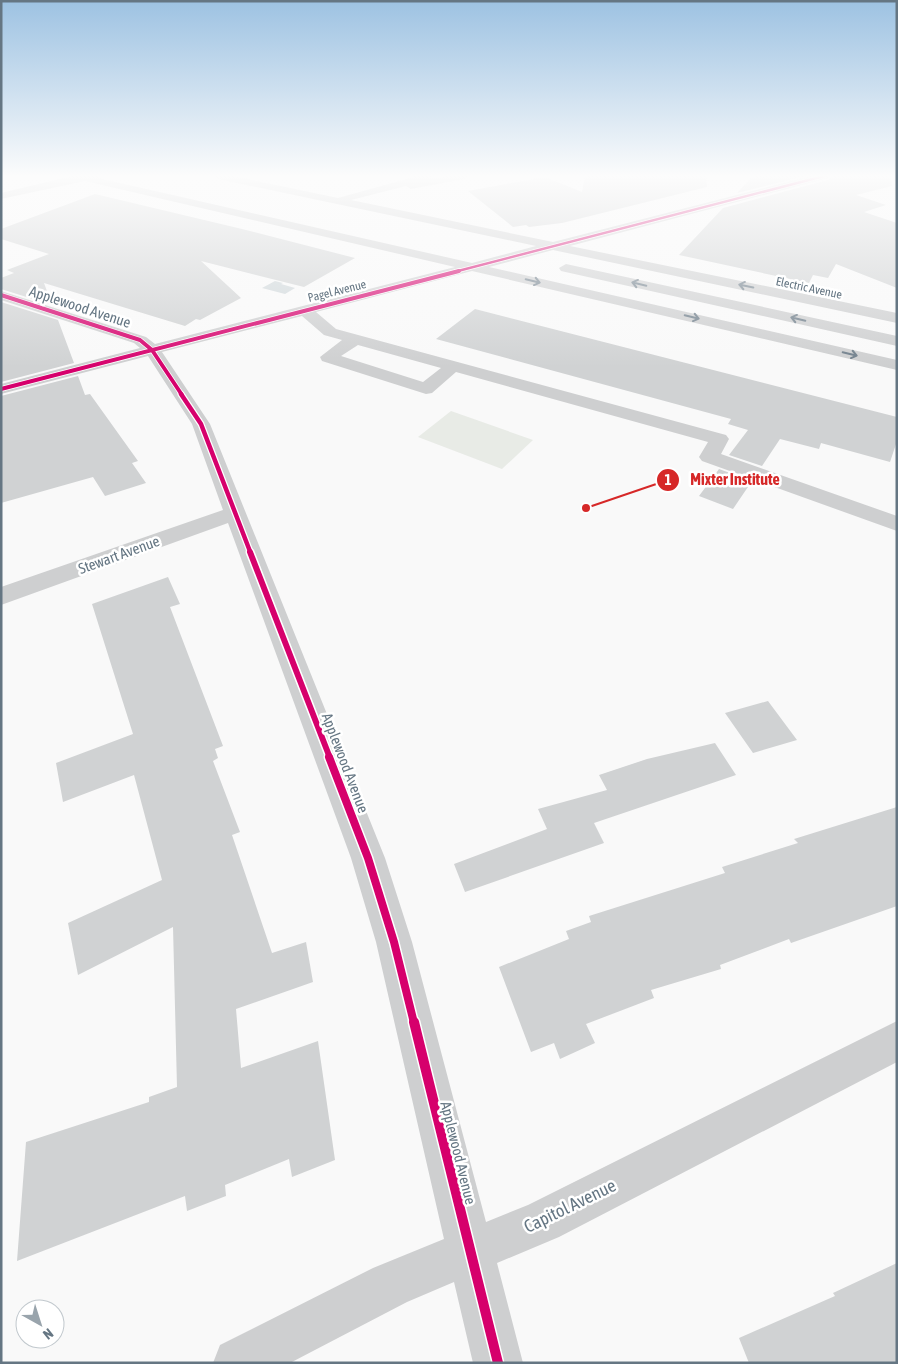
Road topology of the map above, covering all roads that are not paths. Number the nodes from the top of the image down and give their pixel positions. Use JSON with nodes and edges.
{"nodes":[{"id":1,"x":352,"y":240,"type":"edge"},
{"id":2,"x":521,"y":240,"type":"edge"},
{"id":3,"x":576,"y":240,"type":"edge"},
{"id":4,"x":551,"y":246,"type":"junction"},
{"id":5,"x":512,"y":256,"type":"junction"},
{"id":6,"x":472,"y":267,"type":"junction"},
{"id":7,"x":1,"y":295,"type":"edge"},
{"id":8,"x":305,"y":311,"type":"junction"},
{"id":9,"x":897,"y":318,"type":"edge"},
{"id":10,"x":355,"y":339,"type":"junction"},
{"id":11,"x":897,"y":341,"type":"edge"},
{"id":12,"x":152,"y":350,"type":"junction"},
{"id":13,"x":897,"y":364,"type":"edge"},
{"id":14,"x":453,"y":366,"type":"junction"},
{"id":15,"x":1,"y":389,"type":"edge"},
{"id":16,"x":236,"y":513,"type":"junction"},
{"id":17,"x":897,"y":524,"type":"edge"},
{"id":18,"x":1,"y":596,"type":"edge"},
{"id":19,"x":897,"y":1041,"type":"edge"},
{"id":20,"x":469,"y":1252,"type":"junction"},
{"id":21,"x":238,"y":1363,"type":"edge"},
{"id":22,"x":498,"y":1363,"type":"edge"}],
"edges":[{"from":1,"to":6,"type":"street"},
{"from":2,"to":4,"type":"street","name":"Electric Avenue"},
{"from":3,"to":4,"type":"street","name":"Pagel Avenue"},
{"from":4,"to":5,"type":"street","name":"Pagel Avenue"},
{"from":9,"to":4,"type":"street","name":"Electric Avenue","one_way":true},
{"from":5,"to":6,"type":"street","name":"Pagel Avenue"},
{"from":11,"to":5,"type":"street","one_way":true},
{"from":6,"to":8,"type":"street","name":"Pagel Avenue"},
{"from":6,"to":13,"type":"street","one_way":true},
{"from":7,"to":12,"type":"street","name":"Applewood Avenue"},
{"from":8,"to":10,"type":"street"},
{"from":8,"to":12,"type":"street","name":"Pagel Avenue"},
{"from":10,"to":14,"type":"street"},
{"from":10,"to":14,"type":"street"},
{"from":12,"to":15,"type":"street","name":"Pagel Avenue"},
{"from":12,"to":16,"type":"street","name":"Applewood Avenue"},
{"from":14,"to":17,"type":"street"},
{"from":16,"to":18,"type":"street","name":"Stewart Avenue"},
{"from":16,"to":20,"type":"street","name":"Applewood Avenue"},
{"from":19,"to":20,"type":"street","name":"Capitol Avenue"},
{"from":20,"to":21,"type":"street","name":"Capitol Avenue"},
{"from":20,"to":22,"type":"street","name":"Applewood Avenue"}]}
